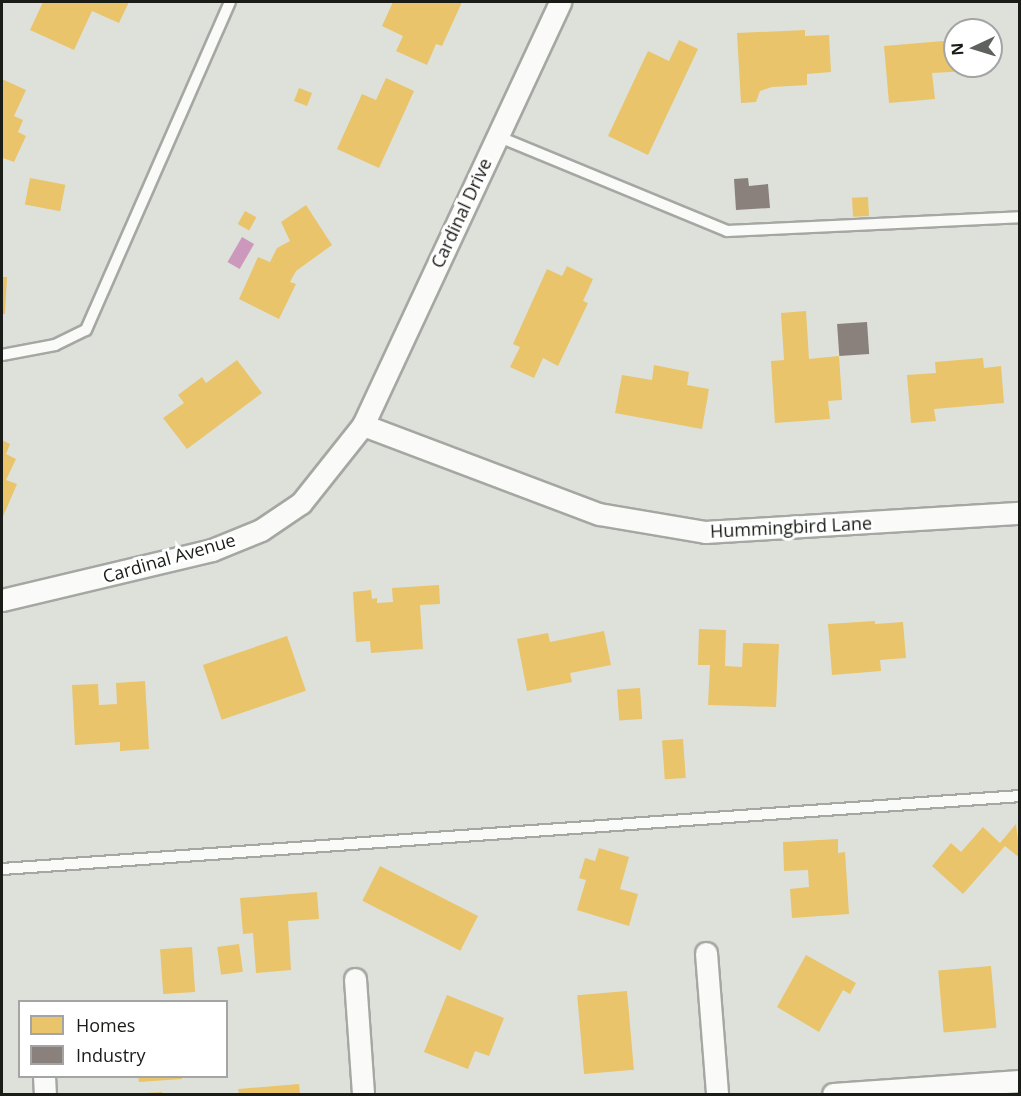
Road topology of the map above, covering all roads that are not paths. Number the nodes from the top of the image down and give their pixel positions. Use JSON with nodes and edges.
{"nodes":[{"id":1,"x":230,"y":2,"type":"edge"},
{"id":2,"x":560,"y":2,"type":"edge"},
{"id":3,"x":497,"y":136,"type":"junction"},
{"id":4,"x":1020,"y":217,"type":"edge"},
{"id":5,"x":2,"y":355,"type":"edge"},
{"id":6,"x":363,"y":425,"type":"junction"},
{"id":7,"x":1020,"y":513,"type":"edge"},
{"id":8,"x":2,"y":600,"type":"edge"},
{"id":9,"x":1020,"y":796,"type":"edge"},
{"id":10,"x":2,"y":869,"type":"edge"},
{"id":11,"x":706,"y":953,"type":"dead end"},
{"id":12,"x":355,"y":979,"type":"dead end"},
{"id":13,"x":44,"y":1078,"type":"edge"},
{"id":14,"x":1020,"y":1081,"type":"edge"},
{"id":15,"x":45,"y":1095,"type":"edge"},
{"id":16,"x":363,"y":1095,"type":"edge"},
{"id":17,"x":717,"y":1095,"type":"edge"},
{"id":18,"x":833,"y":1095,"type":"edge"}],
"edges":[{"from":1,"to":5,"type":"lane"},
{"from":2,"to":3,"type":"street","name":"Cardinal Drive"},
{"from":3,"to":4,"type":"lane"},
{"from":3,"to":6,"type":"street","name":"Cardinal Drive"},
{"from":6,"to":7,"type":"street","name":"Hummingbird Lane"},
{"from":6,"to":8,"type":"street","name":"Cardinal Avenue"},
{"from":9,"to":10,"type":"lane"},
{"from":11,"to":17,"type":"street"},
{"from":12,"to":16,"type":"street"},
{"from":13,"to":15,"type":"street"},
{"from":14,"to":18,"type":"street"}]}
